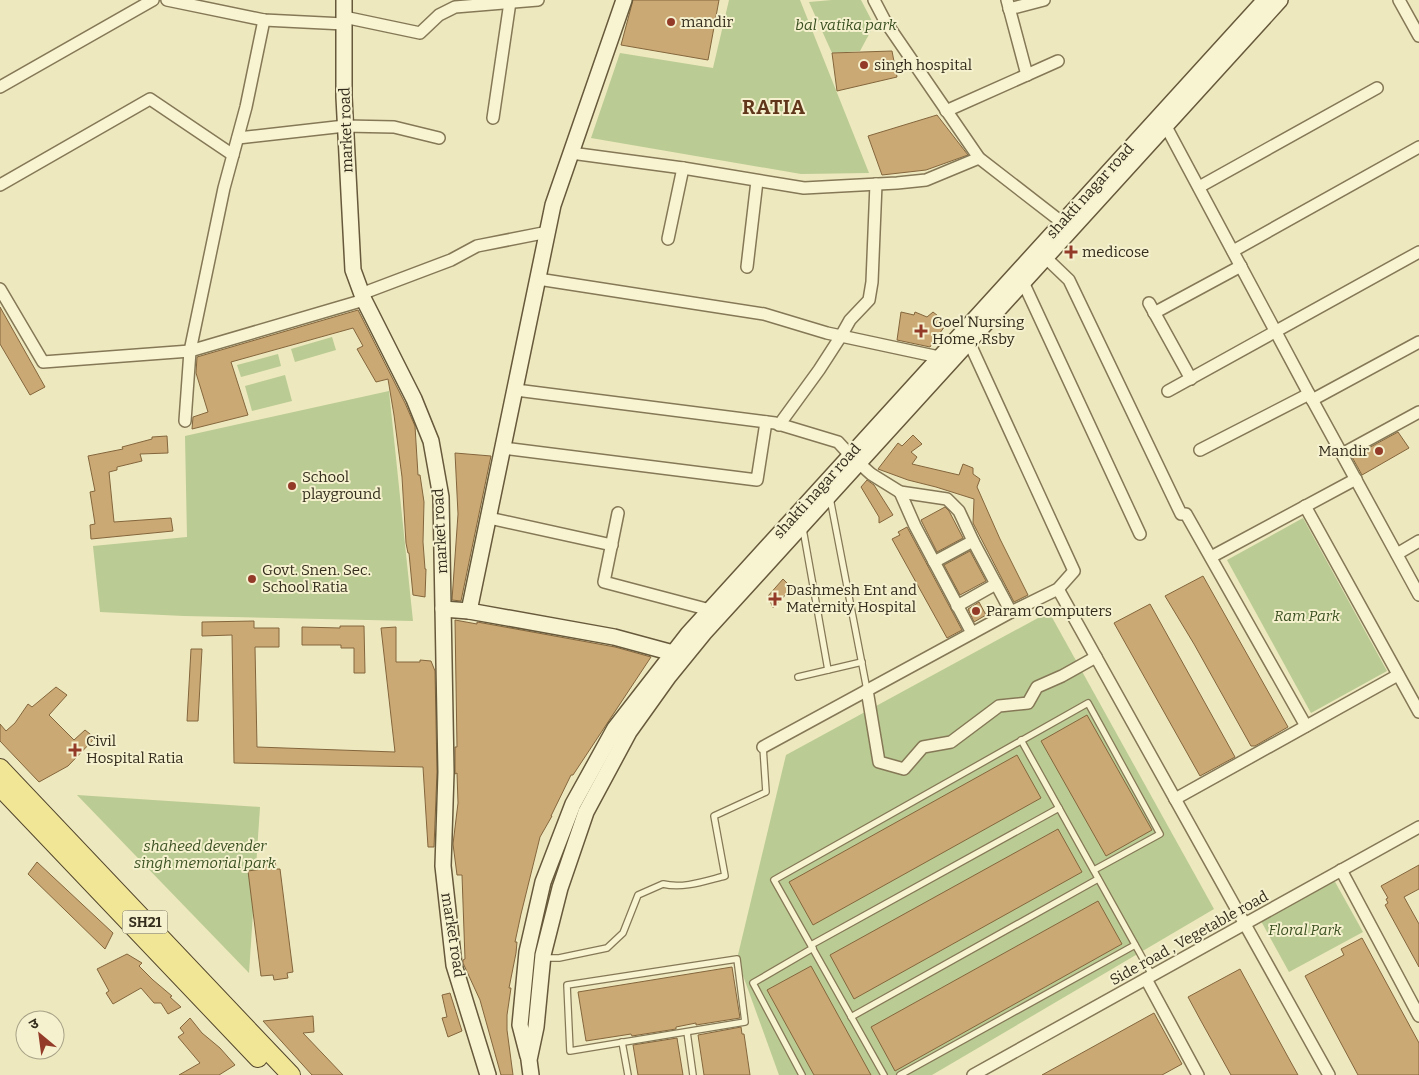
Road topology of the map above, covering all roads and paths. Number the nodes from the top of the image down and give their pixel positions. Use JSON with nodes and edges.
{"nodes":[{"id":1,"x":153,"y":0,"type":"edge"},
{"id":2,"x":167,"y":0,"type":"edge"},
{"id":3,"x":344,"y":0,"type":"edge"},
{"id":4,"x":538,"y":0,"type":"edge"},
{"id":5,"x":624,"y":0,"type":"edge"},
{"id":6,"x":874,"y":0,"type":"edge"},
{"id":7,"x":1044,"y":0,"type":"edge"},
{"id":8,"x":1264,"y":0,"type":"edge"},
{"id":9,"x":1280,"y":0,"type":"edge"},
{"id":10,"x":1399,"y":0,"type":"edge"},
{"id":11,"x":510,"y":2,"type":"junction"},
{"id":12,"x":1008,"y":4,"type":"edge"},
{"id":13,"x":264,"y":20,"type":"junction"},
{"id":14,"x":344,"y":21,"type":"junction"},
{"id":15,"x":1419,"y":36,"type":"edge"},
{"id":16,"x":1058,"y":62,"type":"dead end"},
{"id":17,"x":1027,"y":75,"type":"junction"},
{"id":18,"x":0,"y":88,"type":"edge"},
{"id":19,"x":1377,"y":88,"type":"dead end"},
{"id":20,"x":946,"y":111,"type":"junction"},
{"id":21,"x":493,"y":118,"type":"dead end"},
{"id":22,"x":1163,"y":120,"type":"junction"},
{"id":23,"x":345,"y":126,"type":"junction"},
{"id":24,"x":238,"y":138,"type":"junction"},
{"id":25,"x":439,"y":138,"type":"dead end"},
{"id":26,"x":1419,"y":147,"type":"edge"},
{"id":27,"x":571,"y":153,"type":"junction"},
{"id":28,"x":233,"y":155,"type":"junction"},
{"id":29,"x":978,"y":158,"type":"junction"},
{"id":30,"x":683,"y":168,"type":"junction"},
{"id":31,"x":757,"y":181,"type":"junction"},
{"id":32,"x":876,"y":184,"type":"junction"},
{"id":33,"x":0,"y":185,"type":"edge"},
{"id":34,"x":1199,"y":187,"type":"junction"},
{"id":35,"x":1066,"y":226,"type":"junction"},
{"id":36,"x":548,"y":232,"type":"junction"},
{"id":37,"x":668,"y":239,"type":"dead end"},
{"id":38,"x":1233,"y":250,"type":"junction"},
{"id":39,"x":1419,"y":252,"type":"edge"},
{"id":40,"x":1046,"y":258,"type":"junction"},
{"id":41,"x":1241,"y":266,"type":"junction"},
{"id":42,"x":747,"y":267,"type":"dead end"},
{"id":43,"x":538,"y":280,"type":"junction"},
{"id":44,"x":1024,"y":282,"type":"junction"},
{"id":45,"x":0,"y":289,"type":"edge"},
{"id":46,"x":363,"y":297,"type":"junction"},
{"id":47,"x":1276,"y":332,"type":"junction"},
{"id":48,"x":841,"y":336,"type":"junction"},
{"id":49,"x":969,"y":342,"type":"junction"},
{"id":50,"x":1419,"y":342,"type":"edge"},
{"id":51,"x":190,"y":351,"type":"junction"},
{"id":52,"x":939,"y":357,"type":"junction"},
{"id":53,"x":1191,"y":379,"type":"junction"},
{"id":54,"x":516,"y":390,"type":"junction"},
{"id":55,"x":1168,"y":391,"type":"dead end"},
{"id":56,"x":1311,"y":397,"type":"junction"},
{"id":57,"x":1419,"y":412,"type":"edge"},
{"id":58,"x":186,"y":421,"type":"dead end"},
{"id":59,"x":766,"y":422,"type":"junction"},
{"id":60,"x":779,"y":425,"type":"junction"},
{"id":61,"x":504,"y":448,"type":"junction"},
{"id":62,"x":1200,"y":450,"type":"dead end"},
{"id":63,"x":1342,"y":454,"type":"junction"},
{"id":64,"x":854,"y":459,"type":"junction"},
{"id":65,"x":1356,"y":479,"type":"junction"},
{"id":66,"x":900,"y":492,"type":"junction"},
{"id":67,"x":830,"y":495,"type":"junction"},
{"id":68,"x":1305,"y":506,"type":"junction"},
{"id":69,"x":618,"y":513,"type":"dead end"},
{"id":70,"x":489,"y":518,"type":"junction"},
{"id":71,"x":802,"y":525,"type":"junction"},
{"id":72,"x":1140,"y":534,"type":"dead end"},
{"id":73,"x":973,"y":541,"type":"junction"},
{"id":74,"x":1419,"y":541,"type":"edge"},
{"id":75,"x":612,"y":545,"type":"junction"},
{"id":76,"x":1396,"y":554,"type":"junction"},
{"id":77,"x":1211,"y":557,"type":"junction"},
{"id":78,"x":934,"y":562,"type":"junction"},
{"id":79,"x":996,"y":584,"type":"junction"},
{"id":80,"x":1058,"y":589,"type":"junction"},
{"id":81,"x":1419,"y":594,"type":"edge"},
{"id":82,"x":957,"y":606,"type":"junction"},
{"id":83,"x":443,"y":609,"type":"junction"},
{"id":84,"x":710,"y":610,"type":"junction"},
{"id":85,"x":469,"y":611,"type":"junction"},
{"id":86,"x":1011,"y":612,"type":"junction"},
{"id":87,"x":972,"y":633,"type":"junction"},
{"id":88,"x":678,"y":655,"type":"junction"},
{"id":89,"x":1096,"y":657,"type":"junction"},
{"id":90,"x":862,"y":662,"type":"junction"},
{"id":91,"x":828,"y":670,"type":"junction"},
{"id":92,"x":1398,"y":675,"type":"junction"},
{"id":93,"x":798,"y":677,"type":"dead end"},
{"id":94,"x":867,"y":690,"type":"junction"},
{"id":95,"x":1419,"y":712,"type":"edge"},
{"id":96,"x":1306,"y":726,"type":"junction"},
{"id":97,"x":1021,"y":740,"type":"junction"},
{"id":98,"x":763,"y":747,"type":"joint"},
{"id":99,"x":0,"y":768,"type":"edge"},
{"id":100,"x":0,"y":787,"type":"edge"},
{"id":101,"x":1175,"y":798,"type":"junction"},
{"id":102,"x":1059,"y":808,"type":"junction"},
{"id":103,"x":1419,"y":827,"type":"edge"},
{"id":104,"x":1094,"y":870,"type":"junction"},
{"id":105,"x":1341,"y":870,"type":"junction"},
{"id":106,"x":1098,"y":879,"type":"junction"},
{"id":107,"x":1245,"y":924,"type":"junction"},
{"id":108,"x":1135,"y":945,"type":"junction"},
{"id":109,"x":812,"y":947,"type":"junction"},
{"id":110,"x":543,"y":958,"type":"junction"},
{"id":111,"x":1149,"y":977,"type":"junction"},
{"id":112,"x":1415,"y":1001,"type":"edge"},
{"id":113,"x":1419,"y":1016,"type":"edge"},
{"id":114,"x":851,"y":1017,"type":"junction"},
{"id":115,"x":687,"y":1032,"type":"junction"},
{"id":116,"x":622,"y":1042,"type":"junction"},
{"id":117,"x":530,"y":1068,"type":"edge"},
{"id":118,"x":274,"y":1075,"type":"edge"},
{"id":119,"x":291,"y":1075,"type":"edge"},
{"id":120,"x":488,"y":1075,"type":"edge"},
{"id":121,"x":628,"y":1075,"type":"edge"},
{"id":122,"x":693,"y":1075,"type":"edge"},
{"id":123,"x":802,"y":1075,"type":"edge"},
{"id":124,"x":884,"y":1075,"type":"edge"},
{"id":125,"x":900,"y":1075,"type":"edge"},
{"id":126,"x":973,"y":1075,"type":"edge"},
{"id":127,"x":1198,"y":1075,"type":"edge"},
{"id":128,"x":1329,"y":1075,"type":"edge"}],
"edges":[{"from":1,"to":18,"type":"street"},
{"from":2,"to":13,"type":"street"},
{"from":3,"to":14,"type":"main road","name":"market road"},
{"from":4,"to":11,"type":"street"},
{"from":5,"to":27,"type":"main road"},
{"from":6,"to":20,"type":"street"},
{"from":7,"to":12,"type":"street"},
{"from":8,"to":22,"type":"main road","name":"shakti nagar road"},
{"from":9,"to":22,"type":"main road"},
{"from":10,"to":15,"type":"street"},
{"from":11,"to":14,"type":"street"},
{"from":11,"to":21,"type":"street"},
{"from":12,"to":17,"type":"street"},
{"from":13,"to":14,"type":"street"},
{"from":13,"to":24,"type":"street"},
{"from":14,"to":23,"type":"main road","name":"market road"},
{"from":16,"to":17,"type":"street"},
{"from":17,"to":20,"type":"street"},
{"from":19,"to":34,"type":"street"},
{"from":20,"to":29,"type":"street"},
{"from":22,"to":34,"type":"street"},
{"from":22,"to":35,"type":"main road","name":"shakti nagar road"},
{"from":23,"to":24,"type":"street"},
{"from":23,"to":25,"type":"street"},
{"from":23,"to":46,"type":"main road","name":"market road"},
{"from":24,"to":28,"type":"street"},
{"from":26,"to":38,"type":"street"},
{"from":27,"to":30,"type":"street"},
{"from":27,"to":36,"type":"main road"},
{"from":28,"to":33,"type":"street"},
{"from":28,"to":51,"type":"street"},
{"from":29,"to":32,"type":"street"},
{"from":29,"to":35,"type":"street"},
{"from":30,"to":31,"type":"street"},
{"from":30,"to":37,"type":"street"},
{"from":31,"to":32,"type":"street"},
{"from":31,"to":42,"type":"street"},
{"from":32,"to":48,"type":"street"},
{"from":34,"to":38,"type":"street"},
{"from":35,"to":40,"type":"main road"},
{"from":35,"to":52,"type":"main road","name":"shakti nagar road"},
{"from":36,"to":43,"type":"main road"},
{"from":36,"to":46,"type":"street"},
{"from":38,"to":41,"type":"street"},
{"from":39,"to":47,"type":"street"},
{"from":40,"to":44,"type":"main road"},
{"from":40,"to":77,"type":"street"},
{"from":41,"to":47,"type":"street"},
{"from":41,"to":53,"type":"street"},
{"from":43,"to":48,"type":"street"},
{"from":43,"to":54,"type":"main road"},
{"from":44,"to":49,"type":"main road"},
{"from":44,"to":72,"type":"street"},
{"from":45,"to":51,"type":"street"},
{"from":46,"to":51,"type":"street"},
{"from":46,"to":83,"type":"main road","name":"market road"},
{"from":47,"to":53,"type":"street"},
{"from":47,"to":56,"type":"street"},
{"from":48,"to":52,"type":"street"},
{"from":48,"to":60,"type":"street"},
{"from":49,"to":64,"type":"main road"},
{"from":49,"to":80,"type":"street"},
{"from":50,"to":56,"type":"street"},
{"from":51,"to":58,"type":"street"},
{"from":52,"to":64,"type":"main road","name":"shakti nagar road"},
{"from":53,"to":55,"type":"street"},
{"from":54,"to":59,"type":"street"},
{"from":54,"to":61,"type":"main road"},
{"from":56,"to":62,"type":"street"},
{"from":56,"to":63,"type":"street"},
{"from":57,"to":63,"type":"street"},
{"from":59,"to":60,"type":"street"},
{"from":59,"to":61,"type":"street"},
{"from":60,"to":64,"type":"street"},
{"from":61,"to":70,"type":"main road"},
{"from":63,"to":65,"type":"street"},
{"from":64,"to":66,"type":"street"},
{"from":64,"to":67,"type":"main road"},
{"from":64,"to":84,"type":"main road","name":"shakti nagar road"},
{"from":65,"to":68,"type":"street"},
{"from":65,"to":76,"type":"street"},
{"from":66,"to":73,"type":"street"},
{"from":66,"to":78,"type":"street"},
{"from":67,"to":71,"type":"main road"},
{"from":67,"to":90,"type":"lane"},
{"from":68,"to":77,"type":"street"},
{"from":68,"to":92,"type":"street"},
{"from":69,"to":75,"type":"street"},
{"from":70,"to":75,"type":"street"},
{"from":70,"to":85,"type":"main road"},
{"from":71,"to":88,"type":"main road"},
{"from":71,"to":91,"type":"lane"},
{"from":73,"to":78,"type":"street"},
{"from":73,"to":79,"type":"street"},
{"from":74,"to":76,"type":"street"},
{"from":75,"to":84,"type":"street"},
{"from":76,"to":81,"type":"street"},
{"from":77,"to":96,"type":"street"},
{"from":78,"to":82,"type":"street"},
{"from":79,"to":82,"type":"street"},
{"from":79,"to":86,"type":"street"},
{"from":80,"to":86,"type":"street"},
{"from":80,"to":89,"type":"street"},
{"from":82,"to":87,"type":"street"},
{"from":83,"to":85,"type":"main road"},
{"from":83,"to":120,"type":"main road","name":"market road"},
{"from":84,"to":88,"type":"main road","name":"shakti nagar road"},
{"from":85,"to":88,"type":"main road"},
{"from":86,"to":87,"type":"street"},
{"from":87,"to":94,"type":"street"},
{"from":88,"to":110,"type":"main road"},
{"from":88,"to":117,"type":"main road","name":"shakti nagar road"},
{"from":89,"to":94,"type":"street"},
{"from":89,"to":101,"type":"street"},
{"from":90,"to":91,"type":"lane"},
{"from":90,"to":94,"type":"lane"},
{"from":91,"to":93,"type":"lane"},
{"from":92,"to":95,"type":"street"},
{"from":92,"to":96,"type":"street"},
{"from":94,"to":98,"type":"street"},
{"from":96,"to":101,"type":"street"},
{"from":97,"to":102,"type":"lane"},
{"from":97,"to":104,"type":"lane"},
{"from":97,"to":109,"type":"lane"},
{"from":98,"to":110,"type":"lane"},
{"from":99,"to":119,"type":"main road","number":"SH21"},
{"from":100,"to":118,"type":"main road","number":"SH21"},
{"from":101,"to":107,"type":"street"},
{"from":102,"to":104,"type":"lane"},
{"from":102,"to":109,"type":"lane"},
{"from":103,"to":105,"type":"street","name":"Side road , Vegetable road"},
{"from":104,"to":106,"type":"lane"},
{"from":105,"to":107,"type":"street","name":"Side road , Vegetable road"},
{"from":105,"to":112,"type":"street"},
{"from":106,"to":108,"type":"lane"},
{"from":106,"to":114,"type":"lane"},
{"from":107,"to":111,"type":"street","name":"Side road , Vegetable road"},
{"from":107,"to":128,"type":"street"},
{"from":108,"to":111,"type":"lane"},
{"from":108,"to":125,"type":"lane"},
{"from":109,"to":114,"type":"lane"},
{"from":109,"to":123,"type":"lane"},
{"from":110,"to":117,"type":"main road"},
{"from":111,"to":126,"type":"street","name":"Side road , Vegetable road"},
{"from":111,"to":127,"type":"street"},
{"from":112,"to":113,"type":"street"},
{"from":114,"to":124,"type":"lane"},
{"from":115,"to":116,"type":"lane"},
{"from":115,"to":116,"type":"lane"},
{"from":115,"to":122,"type":"lane"},
{"from":116,"to":121,"type":"lane"}]}
